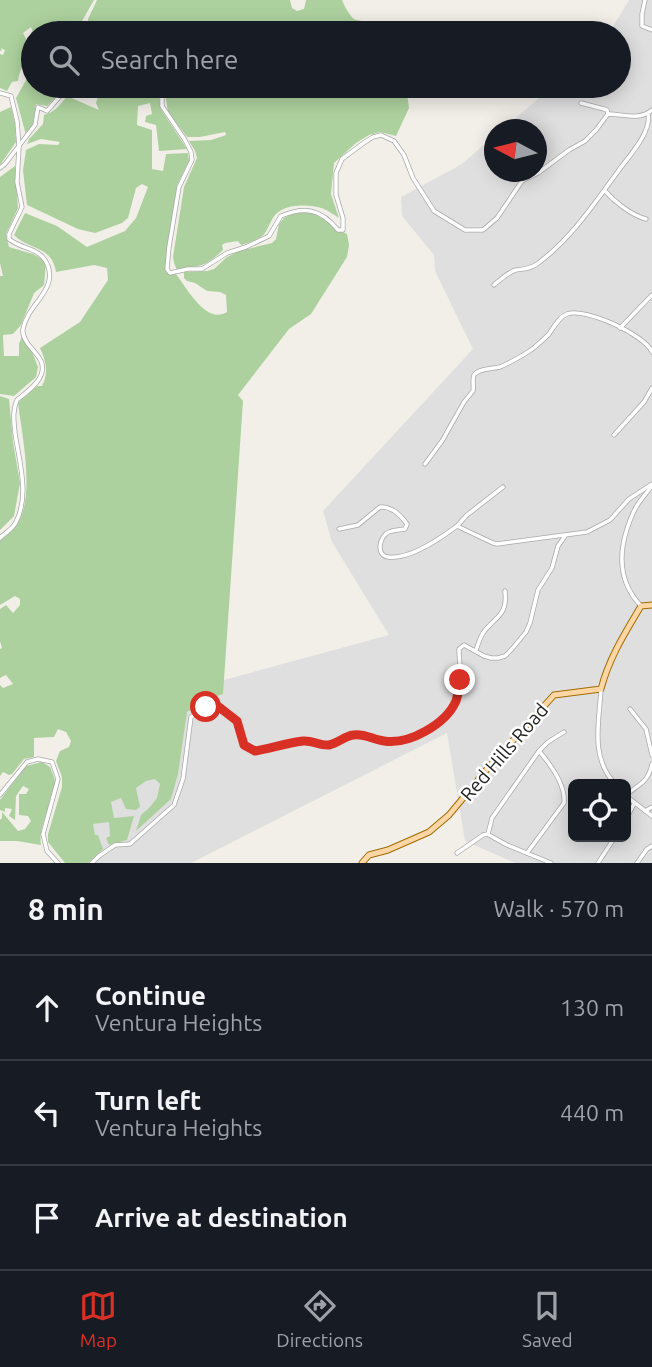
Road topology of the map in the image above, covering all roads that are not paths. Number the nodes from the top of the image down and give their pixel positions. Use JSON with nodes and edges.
{"nodes":[{"id":1,"x":645,"y":0,"type":"edge"},
{"id":2,"x":652,"y":30,"type":"edge"},
{"id":3,"x":0,"y":93,"type":"edge"},
{"id":4,"x":59,"y":98,"type":"edge"},
{"id":5,"x":162,"y":98,"type":"edge"},
{"id":6,"x":581,"y":103,"type":"dead end"},
{"id":7,"x":650,"y":112,"type":"edge"},
{"id":8,"x":608,"y":114,"type":"junction"},
{"id":9,"x":19,"y":147,"type":"junction"},
{"id":10,"x":0,"y":167,"type":"edge"},
{"id":11,"x":605,"y":191,"type":"junction"},
{"id":12,"x":646,"y":219,"type":"dead end"},
{"id":13,"x":494,"y":285,"type":"dead end"},
{"id":14,"x":652,"y":295,"type":"edge"},
{"id":15,"x":620,"y":328,"type":"junction"},
{"id":16,"x":652,"y":352,"type":"edge"},
{"id":17,"x":652,"y":388,"type":"edge"},
{"id":18,"x":614,"y":435,"type":"dead end"},
{"id":19,"x":425,"y":464,"type":"dead end"},
{"id":20,"x":652,"y":485,"type":"edge"},
{"id":21,"x":503,"y":487,"type":"dead end"},
{"id":22,"x":457,"y":526,"type":"junction"},
{"id":23,"x":339,"y":529,"type":"dead end"},
{"id":24,"x":565,"y":536,"type":"junction"},
{"id":25,"x":0,"y":538,"type":"edge"},
{"id":26,"x":505,"y":592,"type":"dead end"},
{"id":27,"x":652,"y":605,"type":"edge"},
{"id":28,"x":641,"y":606,"type":"junction"},
{"id":29,"x":476,"y":650,"type":"junction"},
{"id":30,"x":601,"y":689,"type":"junction"},
{"id":31,"x":630,"y":709,"type":"dead end"},
{"id":32,"x":564,"y":732,"type":"dead end"},
{"id":33,"x":540,"y":751,"type":"junction"},
{"id":34,"x":652,"y":755,"type":"edge"},
{"id":35,"x":652,"y":764,"type":"edge"},
{"id":36,"x":610,"y":779,"type":"edge"},
{"id":37,"x":631,"y":792,"type":"edge"},
{"id":38,"x":0,"y":795,"type":"edge"},
{"id":39,"x":631,"y":800,"type":"edge"},
{"id":40,"x":634,"y":803,"type":"junction"},
{"id":41,"x":652,"y":807,"type":"edge"},
{"id":42,"x":631,"y":809,"type":"edge"},
{"id":43,"x":645,"y":811,"type":"junction"},
{"id":44,"x":652,"y":816,"type":"edge"},
{"id":45,"x":488,"y":834,"type":"junction"},
{"id":46,"x":612,"y":842,"type":"edge"},
{"id":47,"x":652,"y":846,"type":"edge"},
{"id":48,"x":457,"y":853,"type":"dead end"},
{"id":49,"x":527,"y":853,"type":"junction"},
{"id":50,"x":58,"y":863,"type":"edge"},
{"id":51,"x":92,"y":863,"type":"edge"},
{"id":52,"x":362,"y":863,"type":"edge"},
{"id":53,"x":551,"y":863,"type":"edge"},
{"id":54,"x":598,"y":863,"type":"edge"},
{"id":55,"x":637,"y":863,"type":"edge"}],
"edges":[{"from":1,"to":2,"type":"street"},
{"from":3,"to":9,"type":"street"},
{"from":4,"to":9,"type":"street"},
{"from":5,"to":8,"type":"street"},
{"from":6,"to":8,"type":"street"},
{"from":7,"to":8,"type":"street"},
{"from":7,"to":11,"type":"street"},
{"from":9,"to":10,"type":"street"},
{"from":9,"to":25,"type":"street"},
{"from":11,"to":12,"type":"street"},
{"from":11,"to":13,"type":"street"},
{"from":14,"to":15,"type":"street"},
{"from":15,"to":16,"type":"street"},
{"from":15,"to":19,"type":"street"},
{"from":17,"to":18,"type":"street"},
{"from":20,"to":24,"type":"street"},
{"from":20,"to":28,"type":"street"},
{"from":21,"to":22,"type":"street"},
{"from":22,"to":23,"type":"street"},
{"from":22,"to":24,"type":"street"},
{"from":24,"to":29,"type":"street"},
{"from":26,"to":29,"type":"street"},
{"from":27,"to":28,"type":"main road"},
{"from":28,"to":30,"type":"main road"},
{"from":29,"to":51,"type":"street"},
{"from":30,"to":36,"type":"street"},
{"from":30,"to":52,"type":"main road","name":"Red Hills Road"},
{"from":31,"to":34,"type":"street"},
{"from":32,"to":33,"type":"street"},
{"from":33,"to":45,"type":"street"},
{"from":33,"to":49,"type":"street"},
{"from":35,"to":37,"type":"street"},
{"from":38,"to":50,"type":"street"},
{"from":39,"to":40,"type":"street"},
{"from":40,"to":42,"type":"street"},
{"from":40,"to":43,"type":"street"},
{"from":41,"to":43,"type":"street"},
{"from":43,"to":44,"type":"street"},
{"from":45,"to":48,"type":"street"},
{"from":45,"to":49,"type":"street"},
{"from":46,"to":54,"type":"street"},
{"from":47,"to":55,"type":"street"},
{"from":49,"to":53,"type":"street"}]}
